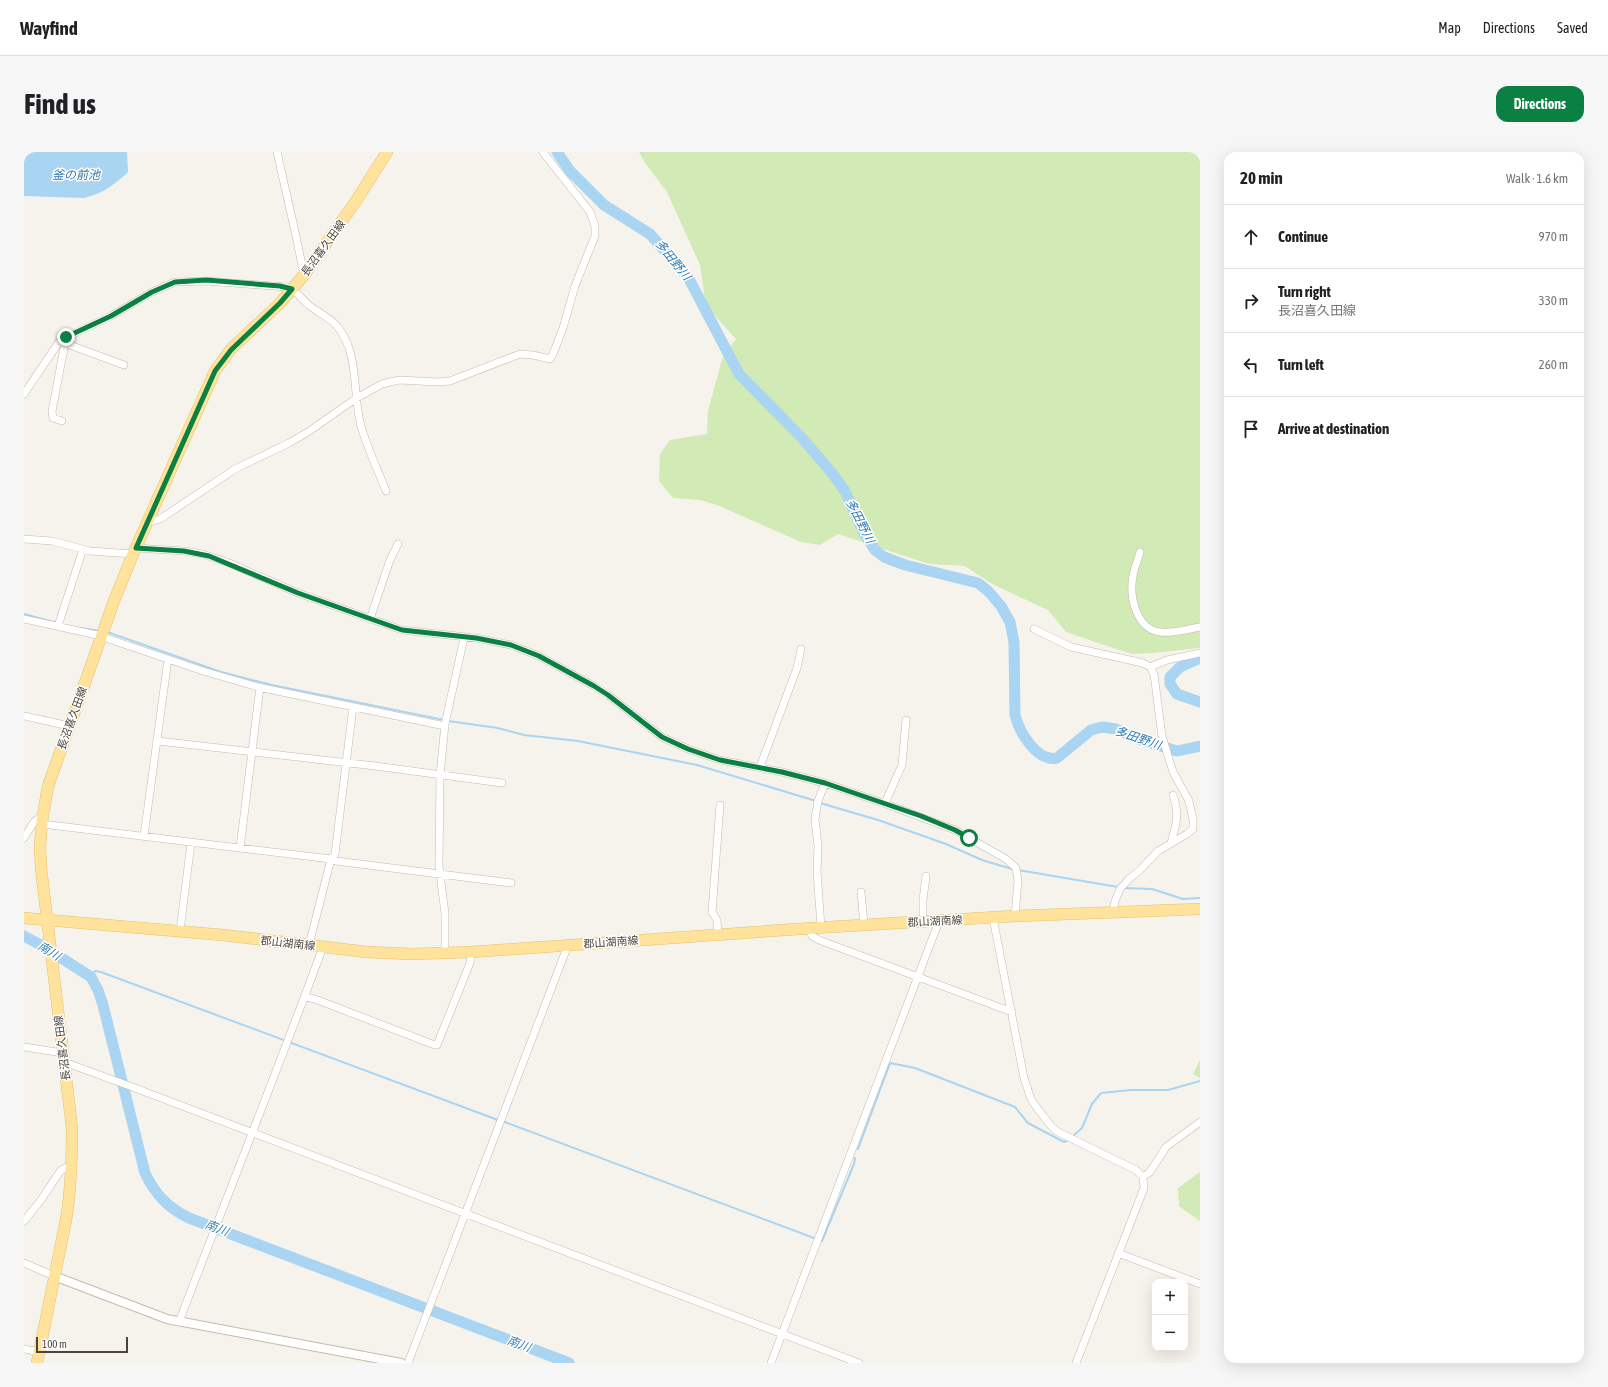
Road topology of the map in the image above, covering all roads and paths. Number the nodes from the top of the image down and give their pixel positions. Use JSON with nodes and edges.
{"nodes":[{"id":1,"x":277,"y":152,"type":"edge"},
{"id":2,"x":387,"y":152,"type":"edge"},
{"id":3,"x":543,"y":152,"type":"edge"},
{"id":4,"x":304,"y":274,"type":"junction"},
{"id":5,"x":292,"y":289,"type":"junction"},
{"id":6,"x":63,"y":342,"type":"junction"},
{"id":7,"x":124,"y":365,"type":"dead end"},
{"id":8,"x":24,"y":394,"type":"edge"},
{"id":9,"x":355,"y":399,"type":"junction"},
{"id":10,"x":62,"y":421,"type":"dead end"},
{"id":11,"x":386,"y":491,"type":"dead end"},
{"id":12,"x":148,"y":523,"type":"junction"},
{"id":13,"x":24,"y":539,"type":"edge"},
{"id":14,"x":398,"y":544,"type":"dead end"},
{"id":15,"x":83,"y":549,"type":"junction"},
{"id":16,"x":134,"y":551,"type":"junction"},
{"id":17,"x":1140,"y":552,"type":"dead end"},
{"id":18,"x":24,"y":619,"type":"edge"},
{"id":19,"x":370,"y":619,"type":"junction"},
{"id":20,"x":58,"y":626,"type":"junction"},
{"id":21,"x":1200,"y":627,"type":"edge"},
{"id":22,"x":1034,"y":630,"type":"dead end"},
{"id":23,"x":101,"y":637,"type":"junction"},
{"id":24,"x":464,"y":638,"type":"junction"},
{"id":25,"x":801,"y":649,"type":"dead end"},
{"id":26,"x":1200,"y":654,"type":"edge"},
{"id":27,"x":168,"y":659,"type":"junction"},
{"id":28,"x":1150,"y":666,"type":"junction"},
{"id":29,"x":260,"y":687,"type":"junction"},
{"id":30,"x":353,"y":707,"type":"junction"},
{"id":31,"x":24,"y":716,"type":"edge"},
{"id":32,"x":906,"y":720,"type":"dead end"},
{"id":33,"x":69,"y":726,"type":"junction"},
{"id":34,"x":445,"y":726,"type":"junction"},
{"id":35,"x":158,"y":742,"type":"junction"},
{"id":36,"x":253,"y":753,"type":"junction"},
{"id":37,"x":345,"y":763,"type":"junction"},
{"id":38,"x":760,"y":767,"type":"junction"},
{"id":39,"x":440,"y":775,"type":"junction"},
{"id":40,"x":502,"y":783,"type":"dead end"},
{"id":41,"x":825,"y":783,"type":"junction"},
{"id":42,"x":1174,"y":795,"type":"dead end"},
{"id":43,"x":885,"y":804,"type":"junction"},
{"id":44,"x":720,"y":805,"type":"dead end"},
{"id":45,"x":42,"y":819,"type":"junction"},
{"id":46,"x":1197,"y":826,"type":"edge"},
{"id":47,"x":144,"y":836,"type":"junction"},
{"id":48,"x":24,"y":838,"type":"edge"},
{"id":49,"x":191,"y":843,"type":"junction"},
{"id":50,"x":1171,"y":843,"type":"junction"},
{"id":51,"x":240,"y":848,"type":"junction"},
{"id":52,"x":331,"y":859,"type":"junction"},
{"id":53,"x":439,"y":874,"type":"junction"},
{"id":54,"x":926,"y":876,"type":"dead end"},
{"id":55,"x":511,"y":883,"type":"dead end"},
{"id":56,"x":860,"y":892,"type":"dead end"},
{"id":57,"x":1200,"y":909,"type":"edge"},
{"id":58,"x":1113,"y":912,"type":"junction"},
{"id":59,"x":1015,"y":916,"type":"junction"},
{"id":60,"x":24,"y":918,"type":"edge"},
{"id":61,"x":993,"y":918,"type":"junction"},
{"id":62,"x":939,"y":921,"type":"junction"},
{"id":63,"x":923,"y":922,"type":"junction"},
{"id":64,"x":48,"y":924,"type":"junction"},
{"id":65,"x":864,"y":925,"type":"junction"},
{"id":66,"x":808,"y":928,"type":"junction"},
{"id":67,"x":821,"y":928,"type":"junction"},
{"id":68,"x":180,"y":931,"type":"junction"},
{"id":69,"x":718,"y":935,"type":"junction"},
{"id":70,"x":309,"y":945,"type":"junction"},
{"id":71,"x":568,"y":945,"type":"junction"},
{"id":72,"x":323,"y":947,"type":"junction"},
{"id":73,"x":471,"y":952,"type":"junction"},
{"id":74,"x":445,"y":953,"type":"junction"},
{"id":75,"x":918,"y":978,"type":"junction"},
{"id":76,"x":305,"y":997,"type":"junction"},
{"id":77,"x":1012,"y":1012,"type":"junction"},
{"id":78,"x":24,"y":1047,"type":"edge"},
{"id":79,"x":64,"y":1058,"type":"junction"},
{"id":80,"x":1200,"y":1122,"type":"edge"},
{"id":81,"x":251,"y":1132,"type":"junction"},
{"id":82,"x":72,"y":1165,"type":"junction"},
{"id":83,"x":1143,"y":1177,"type":"junction"},
{"id":84,"x":465,"y":1213,"type":"junction"},
{"id":85,"x":24,"y":1220,"type":"edge"},
{"id":86,"x":1118,"y":1253,"type":"junction"},
{"id":87,"x":24,"y":1263,"type":"edge"},
{"id":88,"x":54,"y":1276,"type":"junction"},
{"id":89,"x":1200,"y":1284,"type":"edge"},
{"id":90,"x":180,"y":1322,"type":"junction"},
{"id":91,"x":782,"y":1334,"type":"junction"},
{"id":92,"x":24,"y":1349,"type":"edge"},
{"id":93,"x":38,"y":1357,"type":"edge"},
{"id":94,"x":366,"y":1359,"type":"edge"},
{"id":95,"x":402,"y":1363,"type":"edge"},
{"id":96,"x":408,"y":1363,"type":"edge"},
{"id":97,"x":771,"y":1363,"type":"edge"},
{"id":98,"x":859,"y":1363,"type":"edge"},
{"id":99,"x":1076,"y":1363,"type":"edge"}],
"edges":[{"from":1,"to":4,"type":"street"},
{"from":2,"to":4,"type":"main road","name":"長沼喜久田線"},
{"from":3,"to":9,"type":"street"},
{"from":4,"to":5,"type":"main road","name":"長沼喜久田線"},
{"from":5,"to":6,"type":"street"},
{"from":5,"to":9,"type":"street"},
{"from":5,"to":12,"type":"main road","name":"長沼喜久田線"},
{"from":6,"to":7,"type":"street"},
{"from":6,"to":8,"type":"street"},
{"from":6,"to":10,"type":"street"},
{"from":9,"to":11,"type":"street"},
{"from":9,"to":12,"type":"street"},
{"from":12,"to":16,"type":"main road","name":"長沼喜久田線"},
{"from":13,"to":15,"type":"street"},
{"from":14,"to":19,"type":"street"},
{"from":15,"to":16,"type":"street"},
{"from":15,"to":20,"type":"street"},
{"from":16,"to":19,"type":"street"},
{"from":16,"to":23,"type":"main road","name":"長沼喜久田線"},
{"from":17,"to":21,"type":"street"},
{"from":18,"to":20,"type":"street"},
{"from":19,"to":24,"type":"street"},
{"from":20,"to":23,"type":"street"},
{"from":22,"to":28,"type":"street"},
{"from":23,"to":27,"type":"street"},
{"from":23,"to":33,"type":"main road","name":"長沼喜久田線"},
{"from":24,"to":34,"type":"street"},
{"from":24,"to":38,"type":"street"},
{"from":25,"to":38,"type":"street"},
{"from":26,"to":28,"type":"street"},
{"from":27,"to":29,"type":"street"},
{"from":27,"to":35,"type":"street"},
{"from":28,"to":46,"type":"street"},
{"from":29,"to":30,"type":"street"},
{"from":29,"to":36,"type":"street"},
{"from":30,"to":34,"type":"street"},
{"from":30,"to":37,"type":"street"},
{"from":31,"to":33,"type":"street"},
{"from":32,"to":43,"type":"street"},
{"from":33,"to":45,"type":"main road","name":"長沼喜久田線"},
{"from":34,"to":39,"type":"street"},
{"from":35,"to":36,"type":"street"},
{"from":35,"to":47,"type":"street"},
{"from":36,"to":37,"type":"street"},
{"from":36,"to":51,"type":"street"},
{"from":37,"to":39,"type":"street"},
{"from":37,"to":52,"type":"street"},
{"from":38,"to":41,"type":"street"},
{"from":39,"to":40,"type":"street"},
{"from":39,"to":53,"type":"street"},
{"from":41,"to":43,"type":"street"},
{"from":41,"to":67,"type":"street"},
{"from":42,"to":50,"type":"street"},
{"from":43,"to":59,"type":"street"},
{"from":44,"to":69,"type":"street"},
{"from":45,"to":47,"type":"street"},
{"from":45,"to":48,"type":"street"},
{"from":45,"to":64,"type":"main road","name":"長沼喜久田線"},
{"from":46,"to":50,"type":"street"},
{"from":47,"to":49,"type":"street"},
{"from":49,"to":51,"type":"street"},
{"from":49,"to":68,"type":"street"},
{"from":50,"to":58,"type":"street"},
{"from":51,"to":52,"type":"street"},
{"from":52,"to":53,"type":"street"},
{"from":52,"to":70,"type":"street"},
{"from":53,"to":55,"type":"street"},
{"from":53,"to":74,"type":"street"},
{"from":54,"to":63,"type":"street"},
{"from":56,"to":65,"type":"street"},
{"from":57,"to":58,"type":"main road","name":"郡山湖南線"},
{"from":58,"to":59,"type":"main road","name":"郡山湖南線"},
{"from":59,"to":61,"type":"main road","name":"郡山湖南線"},
{"from":60,"to":64,"type":"main road","name":"郡山湖南線"},
{"from":61,"to":62,"type":"main road","name":"郡山湖南線"},
{"from":61,"to":77,"type":"street"},
{"from":62,"to":63,"type":"main road","name":"郡山湖南線"},
{"from":62,"to":75,"type":"street"},
{"from":63,"to":65,"type":"main road","name":"郡山湖南線"},
{"from":64,"to":68,"type":"main road","name":"郡山湖南線"},
{"from":64,"to":79,"type":"main road","name":"長沼喜久田線"},
{"from":65,"to":67,"type":"main road","name":"郡山湖南線"},
{"from":66,"to":67,"type":"main road","name":"郡山湖南線"},
{"from":66,"to":69,"type":"main road","name":"郡山湖南線"},
{"from":66,"to":75,"type":"street"},
{"from":68,"to":70,"type":"main road","name":"郡山湖南線"},
{"from":69,"to":71,"type":"main road","name":"郡山湖南線"},
{"from":70,"to":72,"type":"main road","name":"郡山湖南線"},
{"from":71,"to":73,"type":"main road","name":"郡山湖南線"},
{"from":71,"to":84,"type":"street"},
{"from":72,"to":74,"type":"main road","name":"郡山湖南線"},
{"from":72,"to":76,"type":"street"},
{"from":73,"to":74,"type":"main road","name":"郡山湖南線"},
{"from":73,"to":76,"type":"street"},
{"from":75,"to":77,"type":"street"},
{"from":75,"to":91,"type":"street"},
{"from":76,"to":81,"type":"street"},
{"from":77,"to":83,"type":"street"},
{"from":78,"to":79,"type":"street"},
{"from":79,"to":81,"type":"street"},
{"from":79,"to":82,"type":"main road","name":"長沼喜久田線"},
{"from":80,"to":83,"type":"street"},
{"from":81,"to":84,"type":"street"},
{"from":81,"to":90,"type":"street"},
{"from":82,"to":85,"type":"street"},
{"from":82,"to":88,"type":"main road","name":"長沼喜久田線"},
{"from":83,"to":86,"type":"street"},
{"from":84,"to":91,"type":"street"},
{"from":84,"to":96,"type":"street"},
{"from":86,"to":89,"type":"street"},
{"from":86,"to":99,"type":"street"},
{"from":87,"to":88,"type":"street"},
{"from":88,"to":90,"type":"street"},
{"from":88,"to":93,"type":"main road","name":"長沼喜久田線"},
{"from":90,"to":94,"type":"street"},
{"from":91,"to":97,"type":"street"},
{"from":91,"to":98,"type":"street"},
{"from":92,"to":93,"type":"street"},
{"from":94,"to":95,"type":"street"}]}
